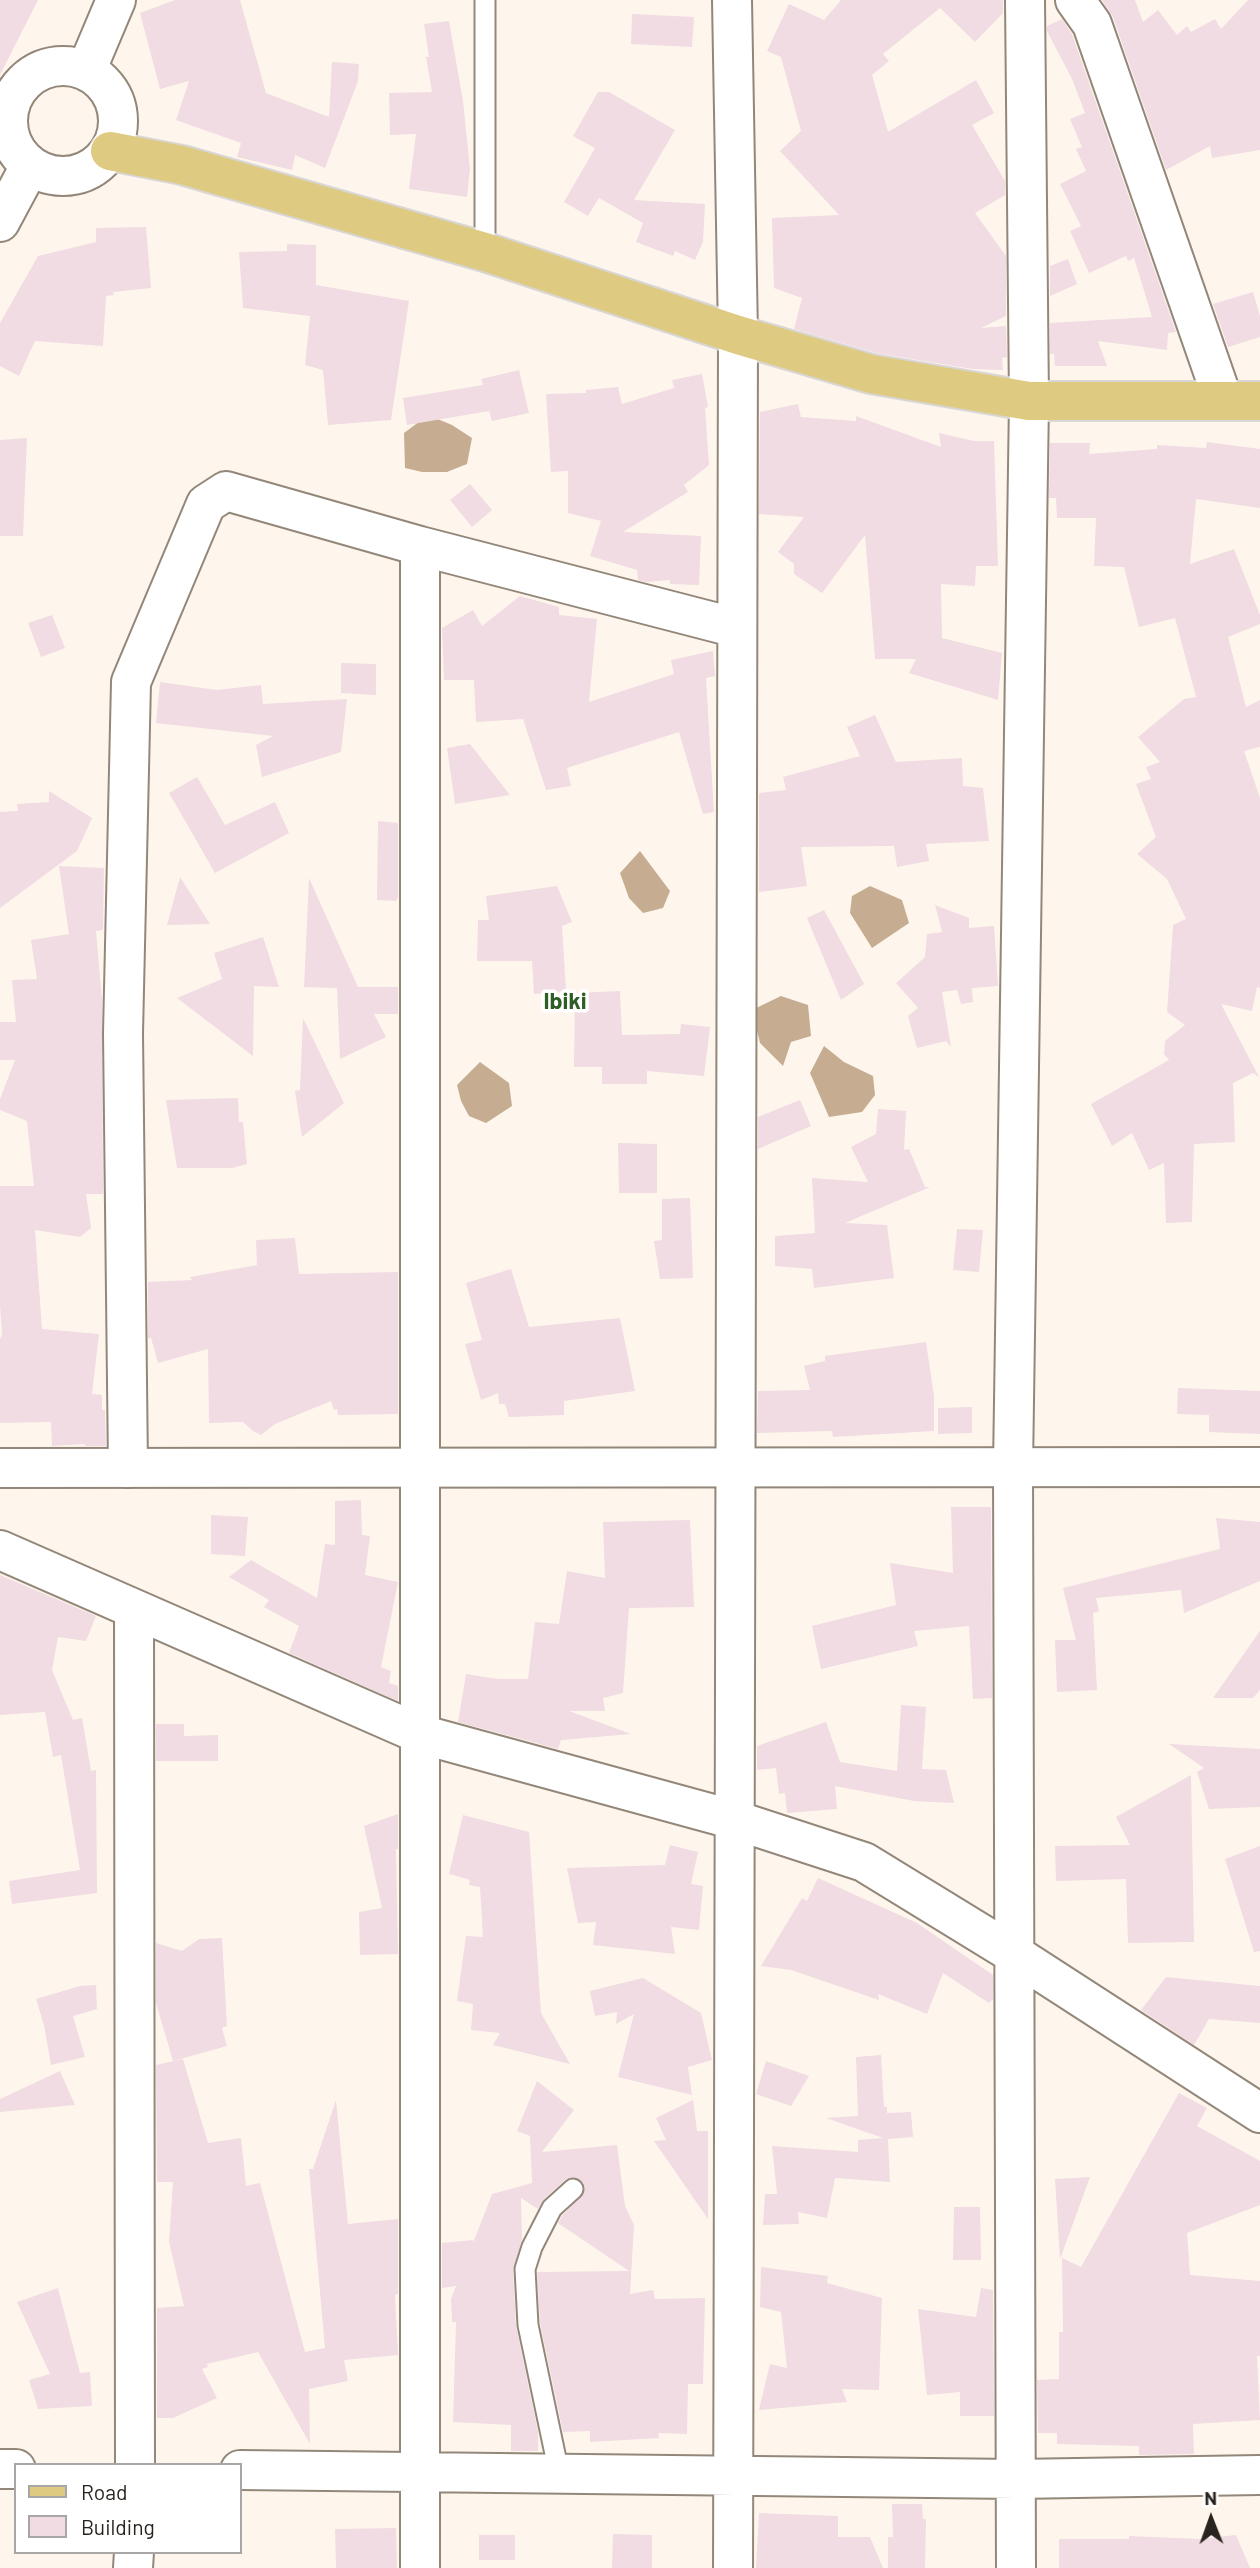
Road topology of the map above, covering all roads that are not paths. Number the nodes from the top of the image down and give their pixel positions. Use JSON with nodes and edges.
{"nodes":[{"id":1,"x":116,"y":0,"type":"edge"},
{"id":2,"x":485,"y":0,"type":"edge"},
{"id":3,"x":732,"y":0,"type":"edge"},
{"id":4,"x":1025,"y":0,"type":"edge"},
{"id":5,"x":1075,"y":0,"type":"edge"},
{"id":6,"x":86,"y":71,"type":"junction"},
{"id":7,"x":4,"y":117,"type":"edge"},
{"id":8,"x":110,"y":150,"type":"junction"},
{"id":9,"x":30,"y":166,"type":"junction"},
{"id":10,"x":0,"y":222,"type":"edge"},
{"id":11,"x":485,"y":252,"type":"junction"},
{"id":12,"x":738,"y":335,"type":"junction"},
{"id":13,"x":1223,"y":400,"type":"junction"},
{"id":14,"x":1029,"y":401,"type":"junction"},
{"id":15,"x":1260,"y":401,"type":"edge"},
{"id":16,"x":420,"y":546,"type":"junction"},
{"id":17,"x":737,"y":628,"type":"junction"},
{"id":18,"x":1013,"y":1467,"type":"junction"},
{"id":19,"x":1260,"y":1467,"type":"edge"},
{"id":20,"x":0,"y":1468,"type":"edge"},
{"id":21,"x":128,"y":1468,"type":"junction"},
{"id":22,"x":420,"y":1468,"type":"junction"},
{"id":23,"x":736,"y":1468,"type":"junction"},
{"id":24,"x":0,"y":1550,"type":"edge"},
{"id":25,"x":134,"y":1610,"type":"junction"},
{"id":26,"x":420,"y":1734,"type":"junction"},
{"id":27,"x":735,"y":1820,"type":"junction"},
{"id":28,"x":1014,"y":1954,"type":"junction"},
{"id":29,"x":1260,"y":2113,"type":"edge"},
{"id":30,"x":573,"y":2189,"type":"dead end"},
{"id":31,"x":135,"y":2463,"type":"edge"},
{"id":32,"x":242,"y":2470,"type":"edge"},
{"id":33,"x":420,"y":2471,"type":"junction"},
{"id":34,"x":559,"y":2473,"type":"junction"},
{"id":35,"x":734,"y":2475,"type":"junction"},
{"id":36,"x":1260,"y":2475,"type":"edge"},
{"id":37,"x":1016,"y":2479,"type":"junction"},
{"id":38,"x":420,"y":2568,"type":"edge"},
{"id":39,"x":733,"y":2568,"type":"edge"},
{"id":40,"x":1016,"y":2568,"type":"edge"}],
"edges":[{"from":1,"to":6,"type":"street"},
{"from":2,"to":11,"type":"lane"},
{"from":3,"to":12,"type":"street"},
{"from":4,"to":14,"type":"street"},
{"from":5,"to":13,"type":"street"},
{"from":6,"to":7,"type":"street"},
{"from":6,"to":8,"type":"street"},
{"from":7,"to":9,"type":"street"},
{"from":8,"to":9,"type":"street"},
{"from":8,"to":11,"type":"main road"},
{"from":9,"to":10,"type":"street"},
{"from":11,"to":12,"type":"main road"},
{"from":12,"to":14,"type":"main road"},
{"from":12,"to":17,"type":"street"},
{"from":13,"to":14,"type":"main road"},
{"from":13,"to":15,"type":"main road"},
{"from":14,"to":18,"type":"street"},
{"from":16,"to":17,"type":"street"},
{"from":16,"to":21,"type":"street"},
{"from":16,"to":22,"type":"street"},
{"from":17,"to":23,"type":"street"},
{"from":18,"to":19,"type":"street"},
{"from":18,"to":23,"type":"street"},
{"from":18,"to":28,"type":"street"},
{"from":20,"to":21,"type":"street"},
{"from":21,"to":22,"type":"street"},
{"from":22,"to":23,"type":"street"},
{"from":22,"to":26,"type":"street"},
{"from":23,"to":27,"type":"street"},
{"from":24,"to":25,"type":"street"},
{"from":25,"to":26,"type":"street"},
{"from":25,"to":31,"type":"street"},
{"from":26,"to":27,"type":"street"},
{"from":26,"to":33,"type":"street"},
{"from":27,"to":28,"type":"street"},
{"from":27,"to":35,"type":"street"},
{"from":28,"to":29,"type":"street"},
{"from":28,"to":37,"type":"street"},
{"from":30,"to":34,"type":"lane"},
{"from":32,"to":33,"type":"street"},
{"from":33,"to":34,"type":"street"},
{"from":33,"to":38,"type":"street"},
{"from":34,"to":35,"type":"street"},
{"from":35,"to":37,"type":"street"},
{"from":35,"to":39,"type":"street"},
{"from":36,"to":37,"type":"street"},
{"from":37,"to":40,"type":"street"}]}
